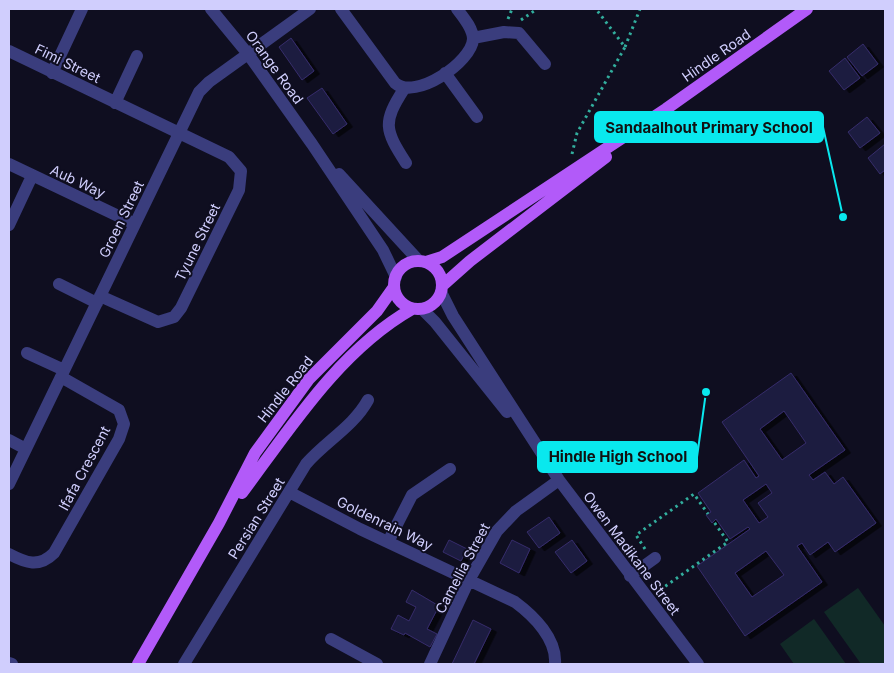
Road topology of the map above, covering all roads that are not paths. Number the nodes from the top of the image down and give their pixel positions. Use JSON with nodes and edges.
{"nodes":[{"id":1,"x":82,"y":9,"type":"edge"},
{"id":2,"x":212,"y":9,"type":"edge"},
{"id":3,"x":310,"y":9,"type":"edge"},
{"id":4,"x":340,"y":9,"type":"edge"},
{"id":5,"x":457,"y":9,"type":"edge"},
{"id":6,"x":807,"y":9,"type":"edge"},
{"id":7,"x":473,"y":38,"type":"junction"},
{"id":8,"x":9,"y":51,"type":"edge"},
{"id":9,"x":248,"y":54,"type":"junction"},
{"id":10,"x":137,"y":56,"type":"dead end"},
{"id":11,"x":545,"y":64,"type":"dead end"},
{"id":12,"x":52,"y":73,"type":"junction"},
{"id":13,"x":445,"y":73,"type":"junction"},
{"id":14,"x":404,"y":89,"type":"junction"},
{"id":15,"x":115,"y":103,"type":"junction"},
{"id":16,"x":666,"y":109,"type":"junction"},
{"id":17,"x":477,"y":117,"type":"dead end"},
{"id":18,"x":179,"y":133,"type":"junction"},
{"id":19,"x":312,"y":144,"type":"junction"},
{"id":20,"x":406,"y":163,"type":"dead end"},
{"id":21,"x":9,"y":164,"type":"edge"},
{"id":22,"x":32,"y":176,"type":"junction"},
{"id":23,"x":135,"y":224,"type":"junction"},
{"id":24,"x":9,"y":225,"type":"edge"},
{"id":25,"x":422,"y":262,"type":"junction"},
{"id":26,"x":395,"y":282,"type":"junction"},
{"id":27,"x":59,"y":284,"type":"dead end"},
{"id":28,"x":442,"y":289,"type":"junction"},
{"id":29,"x":99,"y":300,"type":"junction"},
{"id":30,"x":417,"y":309,"type":"junction"},
{"id":31,"x":27,"y":353,"type":"dead end"},
{"id":32,"x":62,"y":374,"type":"junction"},
{"id":33,"x":368,"y":400,"type":"dead end"},
{"id":34,"x":9,"y":440,"type":"edge"},
{"id":35,"x":26,"y":449,"type":"junction"},
{"id":36,"x":544,"y":458,"type":"junction"},
{"id":37,"x":450,"y":469,"type":"dead end"},
{"id":38,"x":559,"y":480,"type":"junction"},
{"id":39,"x":9,"y":484,"type":"edge"},
{"id":40,"x":289,"y":492,"type":"junction"},
{"id":41,"x":219,"y":524,"type":"junction"},
{"id":42,"x":388,"y":542,"type":"junction"},
{"id":43,"x":9,"y":554,"type":"edge"},
{"id":44,"x":651,"y":555,"type":"road end"},
{"id":45,"x":630,"y":576,"type":"junction"},
{"id":46,"x":469,"y":580,"type":"junction"},
{"id":47,"x":331,"y":639,"type":"dead end"},
{"id":48,"x":138,"y":664,"type":"edge"},
{"id":49,"x":184,"y":664,"type":"edge"},
{"id":50,"x":377,"y":664,"type":"edge"},
{"id":51,"x":430,"y":664,"type":"edge"},
{"id":52,"x":555,"y":664,"type":"edge"},
{"id":53,"x":698,"y":664,"type":"edge"}],
"edges":[{"from":1,"to":12,"type":"street"},
{"from":2,"to":9,"type":"street","name":"Orange Road"},
{"from":3,"to":9,"type":"street","name":"Groen Street"},
{"from":4,"to":14,"type":"street"},
{"from":5,"to":7,"type":"street"},
{"from":6,"to":16,"type":"main road","name":"Hindle Road"},
{"from":7,"to":11,"type":"street"},
{"from":7,"to":13,"type":"street"},
{"from":8,"to":12,"type":"street","name":"Fimi Street"},
{"from":9,"to":18,"type":"street","name":"Groen Street"},
{"from":9,"to":19,"type":"street","name":"Orange Road"},
{"from":10,"to":15,"type":"street"},
{"from":12,"to":15,"type":"street","name":"Fimi Street"},
{"from":13,"to":14,"type":"street"},
{"from":13,"to":17,"type":"street"},
{"from":14,"to":20,"type":"street"},
{"from":15,"to":18,"type":"street","name":"Fimi Street"},
{"from":16,"to":25,"type":"main road","name":"Hindle Road"},
{"from":16,"to":28,"type":"main road","name":"Hindle Road"},
{"from":18,"to":23,"type":"street","name":"Groen Street"},
{"from":18,"to":29,"type":"street","name":"Tyune Street"},
{"from":19,"to":25,"type":"street","name":"Orange Road"},
{"from":19,"to":26,"type":"street","name":"Orange Road"},
{"from":21,"to":22,"type":"street","name":"Aub Way"},
{"from":22,"to":23,"type":"street","name":"Aub Way"},
{"from":22,"to":24,"type":"street"},
{"from":23,"to":29,"type":"street","name":"Groen Street"},
{"from":25,"to":26,"type":"main road"},
{"from":25,"to":28,"type":"main road"},
{"from":26,"to":30,"type":"main road"},
{"from":26,"to":41,"type":"main road","name":"Hindle Road"},
{"from":27,"to":29,"type":"street","name":"Tyune Street"},
{"from":28,"to":30,"type":"main road"},
{"from":28,"to":36,"type":"street","name":"Owen Madikane Street"},
{"from":29,"to":32,"type":"street","name":"Groen Street"},
{"from":30,"to":36,"type":"street","name":"Owen Madikane Street"},
{"from":30,"to":41,"type":"main road","name":"Hindle Road"},
{"from":31,"to":32,"type":"street"},
{"from":32,"to":35,"type":"street","name":"Groen Street"},
{"from":32,"to":43,"type":"street","name":"Ifafa Crescent"},
{"from":33,"to":40,"type":"street","name":"Persian Street"},
{"from":34,"to":35,"type":"street"},
{"from":35,"to":39,"type":"street","name":"Groen Street"},
{"from":36,"to":38,"type":"street","name":"Owen Madikane Street"},
{"from":37,"to":42,"type":"street"},
{"from":38,"to":45,"type":"street","name":"Owen Madikane Street"},
{"from":38,"to":46,"type":"street","name":"Camellia Street"},
{"from":40,"to":42,"type":"street","name":"Goldenrain Way"},
{"from":40,"to":49,"type":"street","name":"Persian Street"},
{"from":41,"to":48,"type":"main road","name":"Hindle Road"},
{"from":42,"to":46,"type":"street","name":"Goldenrain Way"},
{"from":44,"to":45,"type":"street"},
{"from":45,"to":53,"type":"street","name":"Owen Madikane Street"},
{"from":46,"to":51,"type":"street","name":"Camellia Street"},
{"from":46,"to":52,"type":"street","name":"Goldenrain Way"},
{"from":47,"to":50,"type":"street"}]}
